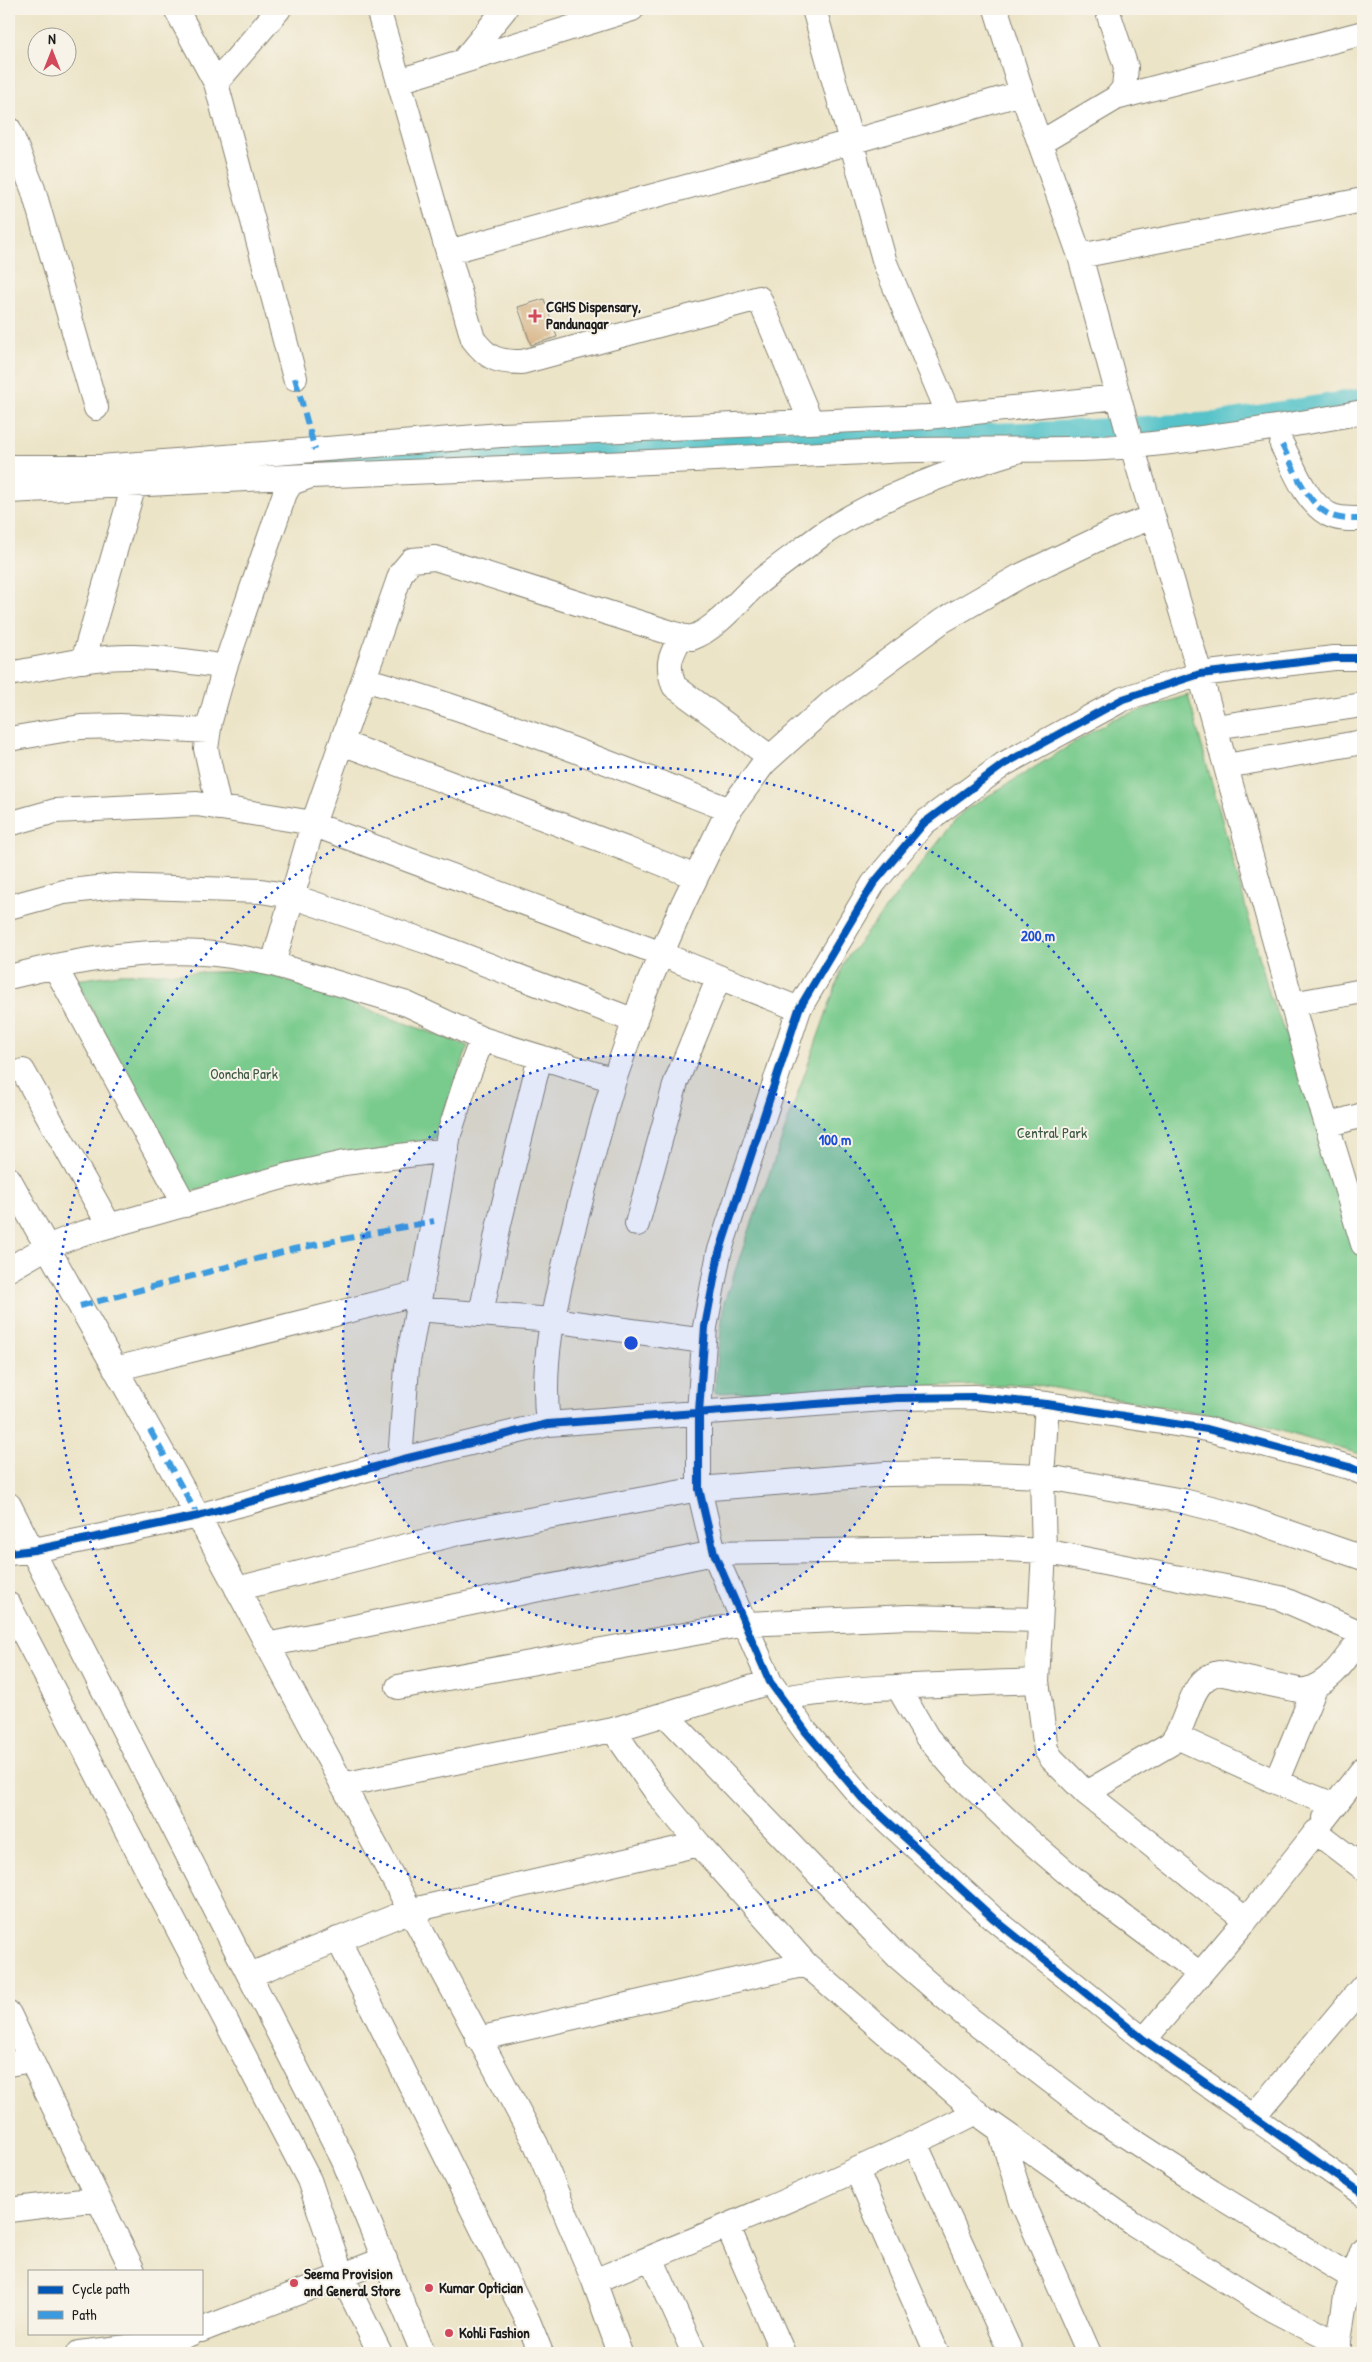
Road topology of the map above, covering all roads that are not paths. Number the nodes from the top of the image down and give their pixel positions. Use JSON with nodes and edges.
{"nodes":[{"id":1,"x":176,"y":9,"type":"edge"},
{"id":2,"x":279,"y":9,"type":"edge"},
{"id":3,"x":378,"y":9,"type":"edge"},
{"id":4,"x":505,"y":9,"type":"edge"},
{"id":5,"x":632,"y":9,"type":"edge"},
{"id":6,"x":814,"y":9,"type":"edge"},
{"id":7,"x":996,"y":9,"type":"edge"},
{"id":8,"x":1107,"y":9,"type":"edge"},
{"id":9,"x":1363,"y":33,"type":"edge"},
{"id":10,"x":463,"y":61,"type":"junction"},
{"id":11,"x":399,"y":81,"type":"junction"},
{"id":12,"x":216,"y":83,"type":"junction"},
{"id":13,"x":1022,"y":93,"type":"junction"},
{"id":14,"x":1116,"y":98,"type":"junction"},
{"id":15,"x":9,"y":129,"type":"edge"},
{"id":16,"x":851,"y":142,"type":"junction"},
{"id":17,"x":1040,"y":143,"type":"junction"},
{"id":18,"x":1363,"y":200,"type":"edge"},
{"id":19,"x":448,"y":252,"type":"junction"},
{"id":20,"x":1080,"y":256,"type":"junction"},
{"id":21,"x":295,"y":378,"type":"dead end"},
{"id":22,"x":1118,"y":397,"type":"junction"},
{"id":23,"x":96,"y":408,"type":"dead end"},
{"id":24,"x":1363,"y":412,"type":"edge"},
{"id":25,"x":949,"y":415,"type":"junction"},
{"id":26,"x":811,"y":422,"type":"junction"},
{"id":27,"x":1131,"y":442,"type":"junction"},
{"id":28,"x":1282,"y":446,"type":"dead end"},
{"id":29,"x":1020,"y":450,"type":"junction"},
{"id":30,"x":9,"y":467,"type":"edge"},
{"id":31,"x":311,"y":476,"type":"junction"},
{"id":32,"x":134,"y":485,"type":"junction"},
{"id":33,"x":9,"y":492,"type":"edge"},
{"id":34,"x":1153,"y":517,"type":"junction"},
{"id":35,"x":1363,"y":519,"type":"edge"},
{"id":36,"x":681,"y":636,"type":"junction"},
{"id":37,"x":1363,"y":658,"type":"edge"},
{"id":38,"x":83,"y":661,"type":"junction"},
{"id":39,"x":225,"y":667,"type":"junction"},
{"id":40,"x":9,"y":674,"type":"edge"},
{"id":41,"x":1200,"y":674,"type":"junction"},
{"id":42,"x":364,"y":679,"type":"junction"},
{"id":43,"x":1363,"y":705,"type":"edge"},
{"id":44,"x":1215,"y":727,"type":"junction"},
{"id":45,"x":208,"y":731,"type":"junction"},
{"id":46,"x":9,"y":739,"type":"edge"},
{"id":47,"x":1363,"y":742,"type":"edge"},
{"id":48,"x":342,"y":743,"type":"junction"},
{"id":49,"x":770,"y":757,"type":"junction"},
{"id":50,"x":1226,"y":766,"type":"junction"},
{"id":51,"x":219,"y":808,"type":"junction"},
{"id":52,"x":730,"y":810,"type":"junction"},
{"id":53,"x":9,"y":824,"type":"edge"},
{"id":54,"x":313,"y":824,"type":"junction"},
{"id":55,"x":696,"y":878,"type":"junction"},
{"id":56,"x":291,"y":896,"type":"junction"},
{"id":57,"x":9,"y":907,"type":"edge"},
{"id":58,"x":661,"y":954,"type":"junction"},
{"id":59,"x":273,"y":964,"type":"junction"},
{"id":60,"x":55,"y":967,"type":"junction"},
{"id":61,"x":9,"y":977,"type":"edge"},
{"id":62,"x":719,"y":977,"type":"junction"},
{"id":63,"x":1363,"y":992,"type":"edge"},
{"id":64,"x":1292,"y":1004,"type":"junction"},
{"id":65,"x":799,"y":1009,"type":"junction"},
{"id":66,"x":634,"y":1021,"type":"junction"},
{"id":67,"x":482,"y":1039,"type":"junction"},
{"id":68,"x":540,"y":1057,"type":"junction"},
{"id":69,"x":23,"y":1071,"type":"dead end"},
{"id":70,"x":614,"y":1080,"type":"junction"},
{"id":71,"x":1363,"y":1115,"type":"edge"},
{"id":72,"x":1327,"y":1125,"type":"junction"},
{"id":73,"x":447,"y":1150,"type":"junction"},
{"id":74,"x":9,"y":1179,"type":"edge"},
{"id":75,"x":185,"y":1205,"type":"junction"},
{"id":76,"x":637,"y":1224,"type":"dead end"},
{"id":77,"x":109,"y":1225,"type":"junction"},
{"id":78,"x":1363,"y":1244,"type":"edge"},
{"id":79,"x":47,"y":1247,"type":"junction"},
{"id":80,"x":9,"y":1269,"type":"edge"},
{"id":81,"x":418,"y":1301,"type":"junction"},
{"id":82,"x":481,"y":1314,"type":"junction"},
{"id":83,"x":552,"y":1320,"type":"junction"},
{"id":84,"x":704,"y":1341,"type":"junction"},
{"id":85,"x":115,"y":1369,"type":"junction"},
{"id":86,"x":1047,"y":1404,"type":"junction"},
{"id":87,"x":699,"y":1412,"type":"junction"},
{"id":88,"x":548,"y":1424,"type":"junction"},
{"id":89,"x":400,"y":1460,"type":"junction"},
{"id":90,"x":1363,"y":1473,"type":"edge"},
{"id":91,"x":1042,"y":1476,"type":"junction"},
{"id":92,"x":699,"y":1489,"type":"junction"},
{"id":93,"x":9,"y":1505,"type":"edge"},
{"id":94,"x":198,"y":1516,"type":"junction"},
{"id":95,"x":34,"y":1550,"type":"junction"},
{"id":96,"x":1044,"y":1551,"type":"junction"},
{"id":97,"x":9,"y":1553,"type":"edge"},
{"id":98,"x":714,"y":1554,"type":"junction"},
{"id":99,"x":1363,"y":1558,"type":"edge"},
{"id":100,"x":237,"y":1589,"type":"junction"},
{"id":101,"x":9,"y":1605,"type":"edge"},
{"id":102,"x":1039,"y":1620,"type":"junction"},
{"id":103,"x":745,"y":1624,"type":"junction"},
{"id":104,"x":1363,"y":1635,"type":"edge"},
{"id":105,"x":267,"y":1645,"type":"junction"},
{"id":106,"x":1037,"y":1681,"type":"junction"},
{"id":107,"x":398,"y":1687,"type":"dead end"},
{"id":108,"x":898,"y":1687,"type":"junction"},
{"id":109,"x":1315,"y":1688,"type":"junction"},
{"id":110,"x":776,"y":1690,"type":"junction"},
{"id":111,"x":665,"y":1714,"type":"junction"},
{"id":112,"x":613,"y":1730,"type":"junction"},
{"id":113,"x":1177,"y":1737,"type":"junction"},
{"id":114,"x":1363,"y":1769,"type":"edge"},
{"id":115,"x":1276,"y":1782,"type":"junction"},
{"id":116,"x":342,"y":1785,"type":"junction"},
{"id":117,"x":1086,"y":1793,"type":"junction"},
{"id":118,"x":1334,"y":1805,"type":"junction"},
{"id":119,"x":1316,"y":1832,"type":"junction"},
{"id":120,"x":699,"y":1844,"type":"junction"},
{"id":121,"x":1363,"y":1868,"type":"edge"},
{"id":122,"x":409,"y":1911,"type":"junction"},
{"id":123,"x":1246,"y":1920,"type":"junction"},
{"id":124,"x":338,"y":1939,"type":"junction"},
{"id":125,"x":806,"y":1964,"type":"junction"},
{"id":126,"x":1200,"y":1974,"type":"junction"},
{"id":127,"x":250,"y":1975,"type":"junction"},
{"id":128,"x":1363,"y":1986,"type":"edge"},
{"id":129,"x":9,"y":2014,"type":"edge"},
{"id":130,"x":478,"y":2039,"type":"junction"},
{"id":131,"x":1144,"y":2040,"type":"junction"},
{"id":132,"x":20,"y":2062,"type":"edge"},
{"id":133,"x":977,"y":2112,"type":"junction"},
{"id":134,"x":1252,"y":2118,"type":"junction"},
{"id":135,"x":1000,"y":2130,"type":"junction"},
{"id":136,"x":915,"y":2144,"type":"junction"},
{"id":137,"x":857,"y":2171,"type":"junction"},
{"id":138,"x":1363,"y":2194,"type":"edge"},
{"id":139,"x":98,"y":2199,"type":"junction"},
{"id":140,"x":9,"y":2210,"type":"edge"},
{"id":141,"x":728,"y":2227,"type":"junction"},
{"id":142,"x":1363,"y":2249,"type":"edge"},
{"id":143,"x":651,"y":2258,"type":"junction"},
{"id":144,"x":384,"y":2259,"type":"junction"},
{"id":145,"x":133,"y":2270,"type":"edge"},
{"id":146,"x":342,"y":2276,"type":"junction"},
{"id":147,"x":1353,"y":2278,"type":"junction"},
{"id":148,"x":594,"y":2281,"type":"junction"},
{"id":149,"x":202,"y":2330,"type":"edge"},
{"id":150,"x":190,"y":2334,"type":"edge"},
{"id":151,"x":168,"y":2343,"type":"edge"},
{"id":152,"x":1338,"y":2348,"type":"edge"},
{"id":153,"x":79,"y":2353,"type":"edge"},
{"id":154,"x":380,"y":2353,"type":"edge"},
{"id":155,"x":423,"y":2353,"type":"edge"},
{"id":156,"x":541,"y":2353,"type":"edge"},
{"id":157,"x":620,"y":2353,"type":"edge"},
{"id":158,"x":694,"y":2353,"type":"edge"},
{"id":159,"x":783,"y":2353,"type":"edge"},
{"id":160,"x":937,"y":2353,"type":"edge"},
{"id":161,"x":1011,"y":2353,"type":"edge"},
{"id":162,"x":1089,"y":2353,"type":"edge"}],
"edges":[{"from":1,"to":12,"type":"street"},
{"from":2,"to":12,"type":"street"},
{"from":3,"to":11,"type":"street"},
{"from":4,"to":10,"type":"street"},
{"from":5,"to":10,"type":"street"},
{"from":6,"to":16,"type":"street"},
{"from":7,"to":13,"type":"street"},
{"from":8,"to":14,"type":"street"},
{"from":9,"to":14,"type":"street"},
{"from":10,"to":11,"type":"street"},
{"from":11,"to":19,"type":"street"},
{"from":12,"to":21,"type":"street"},
{"from":13,"to":16,"type":"street"},
{"from":13,"to":17,"type":"street"},
{"from":14,"to":17,"type":"street"},
{"from":15,"to":23,"type":"street"},
{"from":16,"to":19,"type":"street"},
{"from":16,"to":25,"type":"street"},
{"from":17,"to":20,"type":"street"},
{"from":18,"to":20,"type":"street"},
{"from":19,"to":26,"type":"street"},
{"from":20,"to":22,"type":"street"},
{"from":22,"to":25,"type":"street"},
{"from":22,"to":27,"type":"street"},
{"from":24,"to":27,"type":"street"},
{"from":25,"to":26,"type":"street"},
{"from":26,"to":30,"type":"street"},
{"from":27,"to":29,"type":"street"},
{"from":27,"to":34,"type":"street"},
{"from":28,"to":35,"type":"street"},
{"from":29,"to":31,"type":"street"},
{"from":29,"to":36,"type":"street"},
{"from":31,"to":32,"type":"street"},
{"from":31,"to":39,"type":"street"},
{"from":32,"to":33,"type":"street"},
{"from":32,"to":38,"type":"street"},
{"from":34,"to":41,"type":"street"},
{"from":34,"to":49,"type":"street"},
{"from":36,"to":42,"type":"street"},
{"from":36,"to":49,"type":"street"},
{"from":37,"to":41,"type":"street"},
{"from":38,"to":39,"type":"street"},
{"from":38,"to":40,"type":"street"},
{"from":39,"to":45,"type":"street"},
{"from":41,"to":44,"type":"street"},
{"from":41,"to":65,"type":"street"},
{"from":42,"to":48,"type":"street"},
{"from":42,"to":52,"type":"street"},
{"from":43,"to":44,"type":"street"},
{"from":44,"to":50,"type":"street"},
{"from":45,"to":46,"type":"street"},
{"from":45,"to":51,"type":"street"},
{"from":47,"to":50,"type":"street"},
{"from":48,"to":54,"type":"street"},
{"from":48,"to":55,"type":"street"},
{"from":49,"to":52,"type":"street"},
{"from":50,"to":64,"type":"street"},
{"from":51,"to":53,"type":"street"},
{"from":51,"to":54,"type":"street"},
{"from":52,"to":55,"type":"street"},
{"from":54,"to":56,"type":"street"},
{"from":54,"to":58,"type":"street"},
{"from":55,"to":58,"type":"street"},
{"from":56,"to":57,"type":"street"},
{"from":56,"to":59,"type":"street"},
{"from":56,"to":66,"type":"street"},
{"from":58,"to":62,"type":"street"},
{"from":58,"to":66,"type":"street"},
{"from":59,"to":60,"type":"street"},
{"from":59,"to":67,"type":"street"},
{"from":60,"to":61,"type":"street"},
{"from":60,"to":75,"type":"street"},
{"from":62,"to":65,"type":"street"},
{"from":62,"to":76,"type":"street"},
{"from":63,"to":64,"type":"street"},
{"from":64,"to":72,"type":"street"},
{"from":65,"to":84,"type":"street"},
{"from":66,"to":70,"type":"street"},
{"from":67,"to":68,"type":"street"},
{"from":67,"to":73,"type":"street"},
{"from":68,"to":70,"type":"street"},
{"from":68,"to":82,"type":"street"},
{"from":69,"to":77,"type":"street"},
{"from":70,"to":83,"type":"street"},
{"from":71,"to":72,"type":"street"},
{"from":72,"to":78,"type":"street"},
{"from":73,"to":75,"type":"street"},
{"from":73,"to":81,"type":"street"},
{"from":74,"to":79,"type":"street"},
{"from":75,"to":77,"type":"street"},
{"from":77,"to":79,"type":"street"},
{"from":79,"to":80,"type":"street"},
{"from":79,"to":85,"type":"street"},
{"from":81,"to":82,"type":"street"},
{"from":81,"to":85,"type":"street"},
{"from":81,"to":89,"type":"street"},
{"from":82,"to":83,"type":"street"},
{"from":83,"to":84,"type":"street"},
{"from":83,"to":88,"type":"street"},
{"from":84,"to":87,"type":"street"},
{"from":85,"to":94,"type":"street"},
{"from":86,"to":87,"type":"street"},
{"from":86,"to":90,"type":"street"},
{"from":86,"to":91,"type":"street"},
{"from":87,"to":88,"type":"street"},
{"from":87,"to":92,"type":"street"},
{"from":88,"to":89,"type":"street"},
{"from":89,"to":94,"type":"street"},
{"from":91,"to":92,"type":"street"},
{"from":91,"to":96,"type":"street"},
{"from":91,"to":99,"type":"street"},
{"from":92,"to":98,"type":"street"},
{"from":92,"to":100,"type":"street"},
{"from":93,"to":95,"type":"street"},
{"from":94,"to":95,"type":"street"},
{"from":94,"to":100,"type":"street"},
{"from":95,"to":97,"type":"street"},
{"from":95,"to":127,"type":"street"},
{"from":96,"to":98,"type":"street"},
{"from":96,"to":102,"type":"street"},
{"from":96,"to":104,"type":"street"},
{"from":98,"to":103,"type":"street"},
{"from":98,"to":105,"type":"street"},
{"from":100,"to":105,"type":"street"},
{"from":101,"to":146,"type":"street"},
{"from":102,"to":103,"type":"street"},
{"from":102,"to":106,"type":"street"},
{"from":103,"to":107,"type":"street"},
{"from":103,"to":110,"type":"street"},
{"from":104,"to":109,"type":"street"},
{"from":105,"to":116,"type":"street"},
{"from":106,"to":108,"type":"street"},
{"from":106,"to":117,"type":"street"},
{"from":108,"to":110,"type":"street"},
{"from":108,"to":126,"type":"street"},
{"from":109,"to":113,"type":"street"},
{"from":109,"to":115,"type":"street"},
{"from":110,"to":111,"type":"street"},
{"from":110,"to":131,"type":"street"},
{"from":111,"to":112,"type":"street"},
{"from":111,"to":147,"type":"street"},
{"from":112,"to":116,"type":"street"},
{"from":112,"to":120,"type":"street"},
{"from":113,"to":115,"type":"street"},
{"from":113,"to":117,"type":"street"},
{"from":114,"to":118,"type":"street"},
{"from":115,"to":118,"type":"street"},
{"from":116,"to":122,"type":"street"},
{"from":117,"to":123,"type":"street"},
{"from":118,"to":119,"type":"street"},
{"from":119,"to":121,"type":"street"},
{"from":119,"to":123,"type":"street"},
{"from":120,"to":122,"type":"street"},
{"from":120,"to":125,"type":"street"},
{"from":122,"to":124,"type":"street"},
{"from":122,"to":130,"type":"street"},
{"from":123,"to":126,"type":"street"},
{"from":124,"to":127,"type":"street"},
{"from":124,"to":156,"type":"street"},
{"from":125,"to":130,"type":"street"},
{"from":125,"to":133,"type":"street"},
{"from":126,"to":131,"type":"street"},
{"from":127,"to":144,"type":"street"},
{"from":128,"to":134,"type":"street"},
{"from":129,"to":132,"type":"street"},
{"from":130,"to":148,"type":"street"},
{"from":131,"to":134,"type":"street"},
{"from":132,"to":139,"type":"street"},
{"from":133,"to":135,"type":"street"},
{"from":133,"to":136,"type":"street"},
{"from":134,"to":138,"type":"street"},
{"from":135,"to":152,"type":"street"},
{"from":135,"to":162,"type":"street"},
{"from":136,"to":137,"type":"street"},
{"from":136,"to":161,"type":"street"},
{"from":137,"to":141,"type":"street"},
{"from":137,"to":160,"type":"street"},
{"from":139,"to":140,"type":"street"},
{"from":139,"to":145,"type":"street"},
{"from":141,"to":143,"type":"street"},
{"from":141,"to":159,"type":"street"},
{"from":142,"to":147,"type":"street"},
{"from":143,"to":148,"type":"street"},
{"from":143,"to":158,"type":"street"},
{"from":144,"to":146,"type":"street"},
{"from":144,"to":155,"type":"street"},
{"from":146,"to":149,"type":"street"},
{"from":146,"to":154,"type":"street"},
{"from":147,"to":152,"type":"street"},
{"from":148,"to":157,"type":"street"},
{"from":150,"to":151,"type":"street"},
{"from":151,"to":153,"type":"street"}]}
